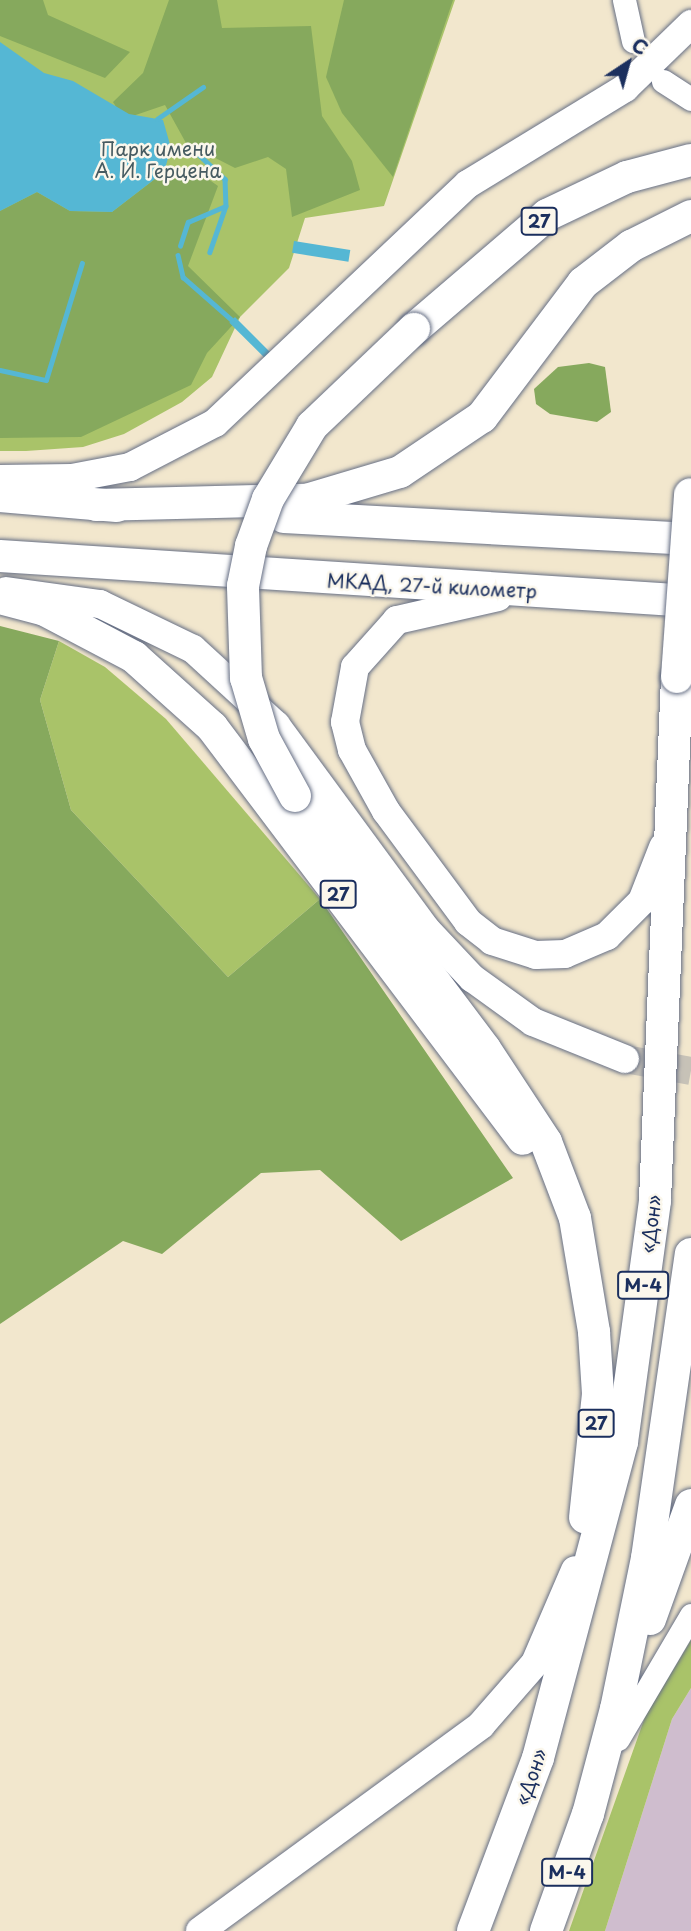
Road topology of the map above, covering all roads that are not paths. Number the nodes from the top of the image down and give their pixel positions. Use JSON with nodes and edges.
{"nodes":[{"id":1,"x":624,"y":0,"type":"edge"},
{"id":2,"x":691,"y":24,"type":"edge"},
{"id":3,"x":633,"y":41,"type":"dead end"},
{"id":4,"x":663,"y":81,"type":"dead end"},
{"id":5,"x":691,"y":99,"type":"edge"},
{"id":6,"x":691,"y":160,"type":"edge"},
{"id":7,"x":691,"y":216,"type":"edge"},
{"id":8,"x":0,"y":479,"type":"edge"},
{"id":9,"x":691,"y":490,"type":"edge"},
{"id":10,"x":0,"y":496,"type":"edge"},
{"id":11,"x":96,"y":505,"type":"junction"},
{"id":12,"x":691,"y":539,"type":"edge"},
{"id":13,"x":0,"y":556,"type":"edge"},
{"id":14,"x":0,"y":590,"type":"edge"},
{"id":15,"x":551,"y":593,"type":"junction"},
{"id":16,"x":0,"y":598,"type":"edge"},
{"id":17,"x":691,"y":601,"type":"edge"},
{"id":18,"x":667,"y":834,"type":"junction"},
{"id":19,"x":625,"y":1059,"type":"tunnel mouth"},
{"id":20,"x":691,"y":1254,"type":"edge"},
{"id":21,"x":586,"y":1279,"type":"junction"},
{"id":22,"x":691,"y":1505,"type":"edge"},
{"id":23,"x":576,"y":1567,"type":"junction"},
{"id":24,"x":691,"y":1615,"type":"edge"},
{"id":25,"x":616,"y":1709,"type":"junction"},
{"id":26,"x":548,"y":1725,"type":"junction"},
{"id":27,"x":588,"y":1814,"type":"junction"},
{"id":28,"x":200,"y":1931,"type":"edge"},
{"id":29,"x":472,"y":1931,"type":"edge"},
{"id":30,"x":546,"y":1931,"type":"edge"}],
"edges":[{"from":1,"to":3,"type":"street"},
{"from":2,"to":8,"type":"main road"},
{"from":4,"to":5,"type":"street"},
{"from":6,"to":21,"type":"highway","number":"27","bridge":true},
{"from":7,"to":11,"type":"highway"},
{"from":9,"to":18,"type":"highway","name":"«Дон»","number":"М-4","bridge":true},
{"from":10,"to":11,"type":"highway"},
{"from":11,"to":12,"type":"highway"},
{"from":13,"to":15,"type":"highway","name":"МКАД, 27-й километр"},
{"from":14,"to":19,"type":"main road"},
{"from":15,"to":17,"type":"highway","name":"МКАД, 27-й километр"},
{"from":15,"to":18,"type":"main road"},
{"from":16,"to":21,"type":"highway","number":"27"},
{"from":18,"to":26,"type":"highway","name":"«Дон»","number":"М-4"},
{"from":20,"to":25,"type":"highway","number":"М-4"},
{"from":21,"to":23,"type":"highway","number":"27"},
{"from":22,"to":25,"type":"highway"},
{"from":23,"to":26,"type":"highway","number":"27"},
{"from":23,"to":28,"type":"main road"},
{"from":24,"to":27,"type":"street"},
{"from":25,"to":27,"type":"highway","number":"М-4"},
{"from":26,"to":29,"type":"highway","name":"«Дон»","number":"М-4"},
{"from":27,"to":30,"type":"highway","number":"М-4"}]}
